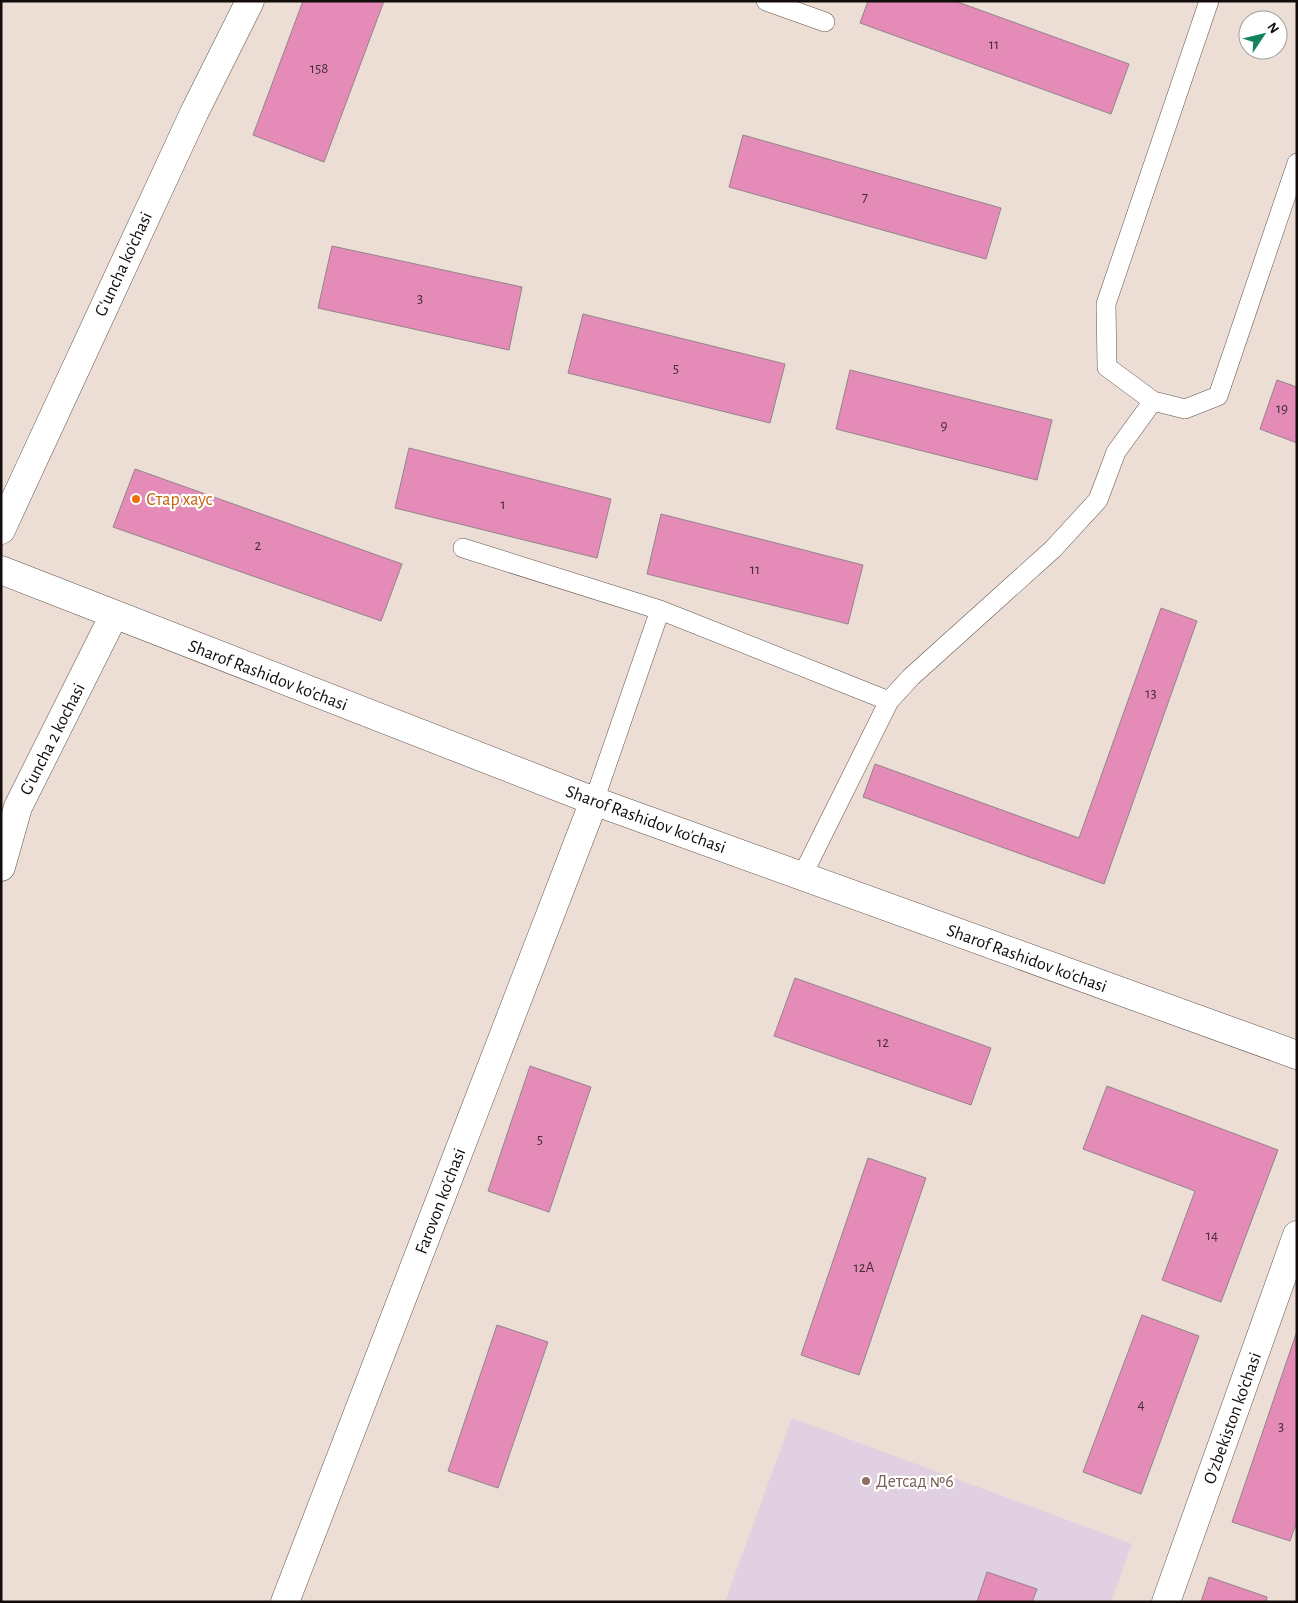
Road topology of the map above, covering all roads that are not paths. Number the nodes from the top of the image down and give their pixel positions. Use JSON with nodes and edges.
{"nodes":[{"id":1,"x":250,"y":1,"type":"edge"},
{"id":2,"x":766,"y":1,"type":"edge"},
{"id":3,"x":1209,"y":1,"type":"edge"},
{"id":4,"x":825,"y":22,"type":"dead end"},
{"id":5,"x":1297,"y":163,"type":"edge"},
{"id":6,"x":1153,"y":401,"type":"junction"},
{"id":7,"x":2,"y":524,"type":"edge"},
{"id":8,"x":463,"y":548,"type":"dead end"},
{"id":9,"x":1,"y":570,"type":"edge"},
{"id":10,"x":660,"y":610,"type":"junction"},
{"id":11,"x":114,"y":615,"type":"junction"},
{"id":12,"x":889,"y":702,"type":"junction"},
{"id":13,"x":594,"y":801,"type":"junction"},
{"id":14,"x":1,"y":867,"type":"edge"},
{"id":15,"x":802,"y":876,"type":"junction"},
{"id":16,"x":1297,"y":1055,"type":"edge"},
{"id":17,"x":1297,"y":1235,"type":"edge"},
{"id":18,"x":286,"y":1602,"type":"edge"},
{"id":19,"x":1166,"y":1602,"type":"edge"}],
"edges":[{"from":1,"to":7,"type":"street","name":"G‘uncha ko'chasi"},
{"from":2,"to":4,"type":"lane"},
{"from":3,"to":6,"type":"lane"},
{"from":5,"to":6,"type":"lane"},
{"from":6,"to":12,"type":"lane"},
{"from":8,"to":10,"type":"lane"},
{"from":9,"to":11,"type":"street","name":"Sharof Rashidov ko'chasi"},
{"from":10,"to":12,"type":"lane"},
{"from":10,"to":13,"type":"lane"},
{"from":11,"to":13,"type":"street","name":"Sharof Rashidov ko'chasi"},
{"from":11,"to":14,"type":"street","name":"G‘uncha 2 kochasi"},
{"from":12,"to":15,"type":"lane"},
{"from":13,"to":15,"type":"street","name":"Sharof Rashidov ko'chasi"},
{"from":13,"to":18,"type":"street","name":"Farovon ko'chasi"},
{"from":15,"to":16,"type":"street","name":"Sharof Rashidov ko'chasi"},
{"from":17,"to":19,"type":"street","name":"O‘zbekiston ko'chasi"}]}
